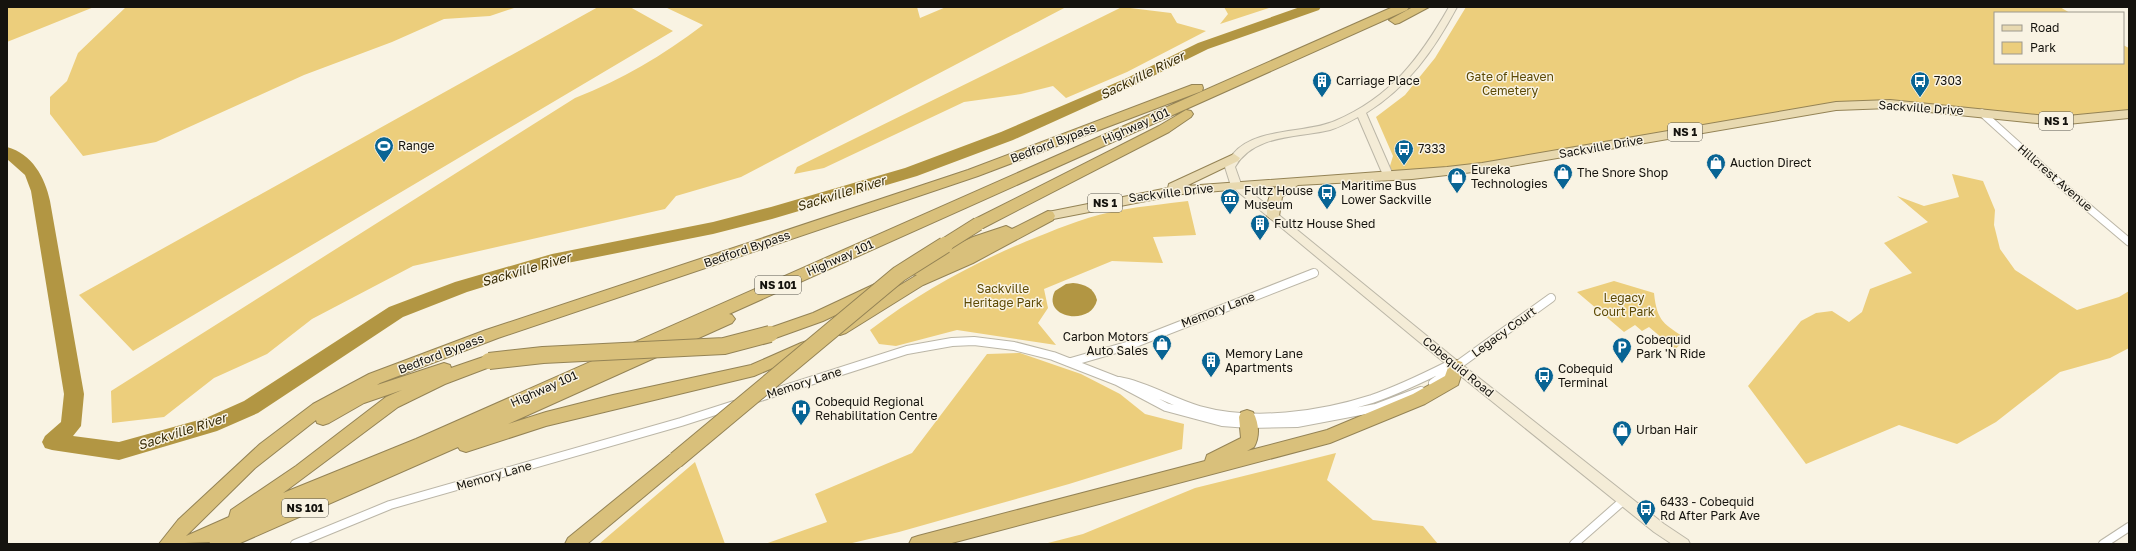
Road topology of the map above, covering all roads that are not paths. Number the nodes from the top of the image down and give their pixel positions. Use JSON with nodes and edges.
{"nodes":[{"id":1,"x":1403,"y":7,"type":"edge"},
{"id":2,"x":1423,"y":7,"type":"edge"},
{"id":3,"x":1453,"y":7,"type":"edge"},
{"id":4,"x":1368,"y":23,"type":"junction"},
{"id":5,"x":1360,"y":112,"type":"junction"},
{"id":6,"x":1982,"y":113,"type":"junction"},
{"id":7,"x":1186,"y":114,"type":"junction"},
{"id":8,"x":2129,"y":114,"type":"edge"},
{"id":9,"x":1234,"y":158,"type":"junction"},
{"id":10,"x":1388,"y":175,"type":"junction"},
{"id":11,"x":1298,"y":180,"type":"junction"},
{"id":12,"x":1236,"y":186,"type":"junction"},
{"id":13,"x":1163,"y":192,"type":"junction"},
{"id":14,"x":1048,"y":216,"type":"junction"},
{"id":15,"x":1273,"y":216,"type":"junction"},
{"id":16,"x":2129,"y":242,"type":"edge"},
{"id":17,"x":1314,"y":273,"type":"dead end"},
{"id":18,"x":1551,"y":298,"type":"dead end"},
{"id":19,"x":489,"y":361,"type":"junction"},
{"id":20,"x":1072,"y":362,"type":"junction"},
{"id":21,"x":1456,"y":366,"type":"junction"},
{"id":22,"x":1248,"y":420,"type":"junction"},
{"id":23,"x":391,"y":469,"type":"junction"},
{"id":24,"x":1181,"y":475,"type":"junction"},
{"id":25,"x":219,"y":491,"type":"junction"},
{"id":26,"x":1624,"y":500,"type":"junction"},
{"id":27,"x":2129,"y":527,"type":"edge"},
{"id":28,"x":168,"y":544,"type":"edge"},
{"id":29,"x":178,"y":544,"type":"edge"},
{"id":30,"x":187,"y":544,"type":"edge"},
{"id":31,"x":218,"y":544,"type":"edge"},
{"id":32,"x":295,"y":544,"type":"edge"},
{"id":33,"x":574,"y":544,"type":"edge"},
{"id":34,"x":918,"y":544,"type":"edge"},
{"id":35,"x":1574,"y":544,"type":"edge"},
{"id":36,"x":1683,"y":544,"type":"edge"},
{"id":37,"x":2103,"y":544,"type":"edge"}],
"edges":[{"from":1,"to":4,"type":"highway","name":"Highway 101","number":"NS 101"},
{"from":2,"to":7,"type":"highway","name":"Highway 101","number":"NS 101"},
{"from":3,"to":5,"type":"street"},
{"from":4,"to":25,"type":"highway","name":"Bedford Bypass"},
{"from":4,"to":30,"type":"highway","name":"Highway 101","number":"NS 101"},
{"from":5,"to":9,"type":"street"},
{"from":5,"to":10,"type":"street"},
{"from":6,"to":8,"type":"main road","name":"Sackville Drive","number":"NS 1"},
{"from":6,"to":10,"type":"main road","name":"Sackville Drive","number":"NS 1"},
{"from":6,"to":16,"type":"street","name":"Hillcrest Avenue"},
{"from":7,"to":23,"type":"highway","name":"Highway 101","number":"NS 101"},
{"from":7,"to":33,"type":"highway","bridge":true},
{"from":9,"to":12,"type":"street"},
{"from":9,"to":13,"type":"main road"},
{"from":10,"to":11,"type":"main road","name":"Sackville Drive","number":"NS 1"},
{"from":11,"to":12,"type":"main road","name":"Sackville Drive","number":"NS 1"},
{"from":11,"to":15,"type":"main road"},
{"from":12,"to":13,"type":"main road","name":"Sackville Drive","number":"NS 1"},
{"from":12,"to":15,"type":"street","name":"Cobequid Road"},
{"from":13,"to":14,"type":"main road","name":"Sackville Drive","number":"NS 1"},
{"from":14,"to":19,"type":"highway","bridge":true},
{"from":14,"to":23,"type":"highway"},
{"from":15,"to":21,"type":"street","name":"Cobequid Road"},
{"from":17,"to":20,"type":"street","name":"Memory Lane"},
{"from":18,"to":21,"type":"street","name":"Legacy Court"},
{"from":19,"to":25,"type":"highway"},
{"from":19,"to":29,"type":"highway"},
{"from":20,"to":22,"type":"street","name":"Legacy Court"},
{"from":20,"to":32,"type":"street","name":"Memory Lane"},
{"from":21,"to":22,"type":"street","name":"Legacy Court"},
{"from":21,"to":24,"type":"highway"},
{"from":21,"to":26,"type":"street","name":"Cobequid Road"},
{"from":22,"to":24,"type":"highway"},
{"from":23,"to":31,"type":"highway","name":"Highway 101","number":"NS 101"},
{"from":24,"to":34,"type":"highway"},
{"from":25,"to":28,"type":"highway","name":"Bedford Bypass"},
{"from":26,"to":35,"type":"street"},
{"from":26,"to":36,"type":"street","name":"Cobequid Road"},
{"from":27,"to":37,"type":"street"}]}
